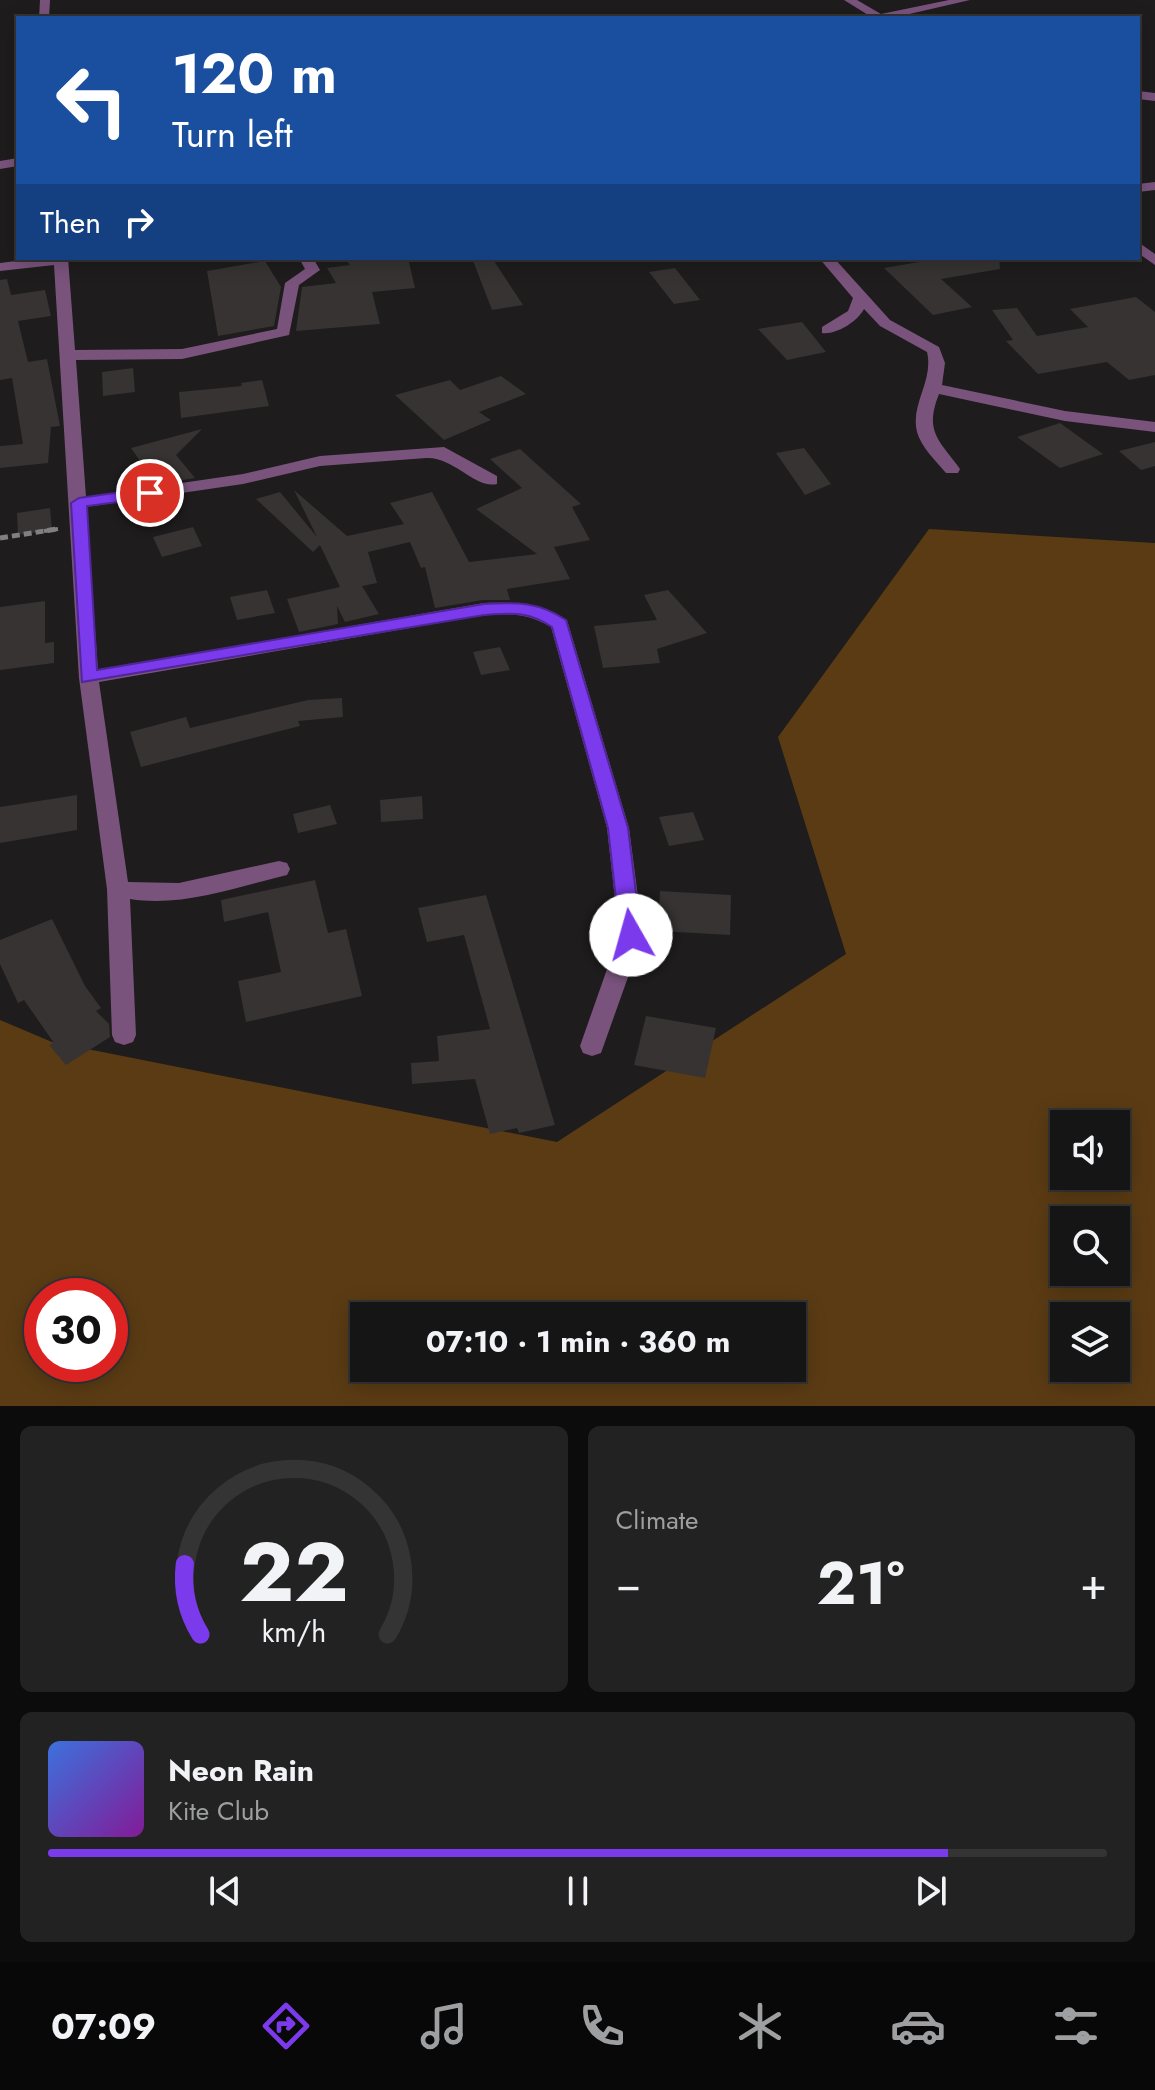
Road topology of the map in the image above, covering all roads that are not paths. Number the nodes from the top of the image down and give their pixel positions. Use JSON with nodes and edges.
{"nodes":[{"id":1,"x":849,"y":0,"type":"edge"},
{"id":2,"x":965,"y":0,"type":"edge"},
{"id":3,"x":877,"y":16,"type":"edge"},
{"id":4,"x":890,"y":16,"type":"edge"},
{"id":5,"x":1140,"y":248,"type":"edge"},
{"id":6,"x":52,"y":260,"type":"edge"},
{"id":7,"x":60,"y":260,"type":"edge"},
{"id":8,"x":307,"y":260,"type":"edge"},
{"id":9,"x":828,"y":260,"type":"edge"},
{"id":10,"x":1155,"y":261,"type":"edge"},
{"id":11,"x":0,"y":267,"type":"edge"},
{"id":12,"x":861,"y":298,"type":"junction"},
{"id":13,"x":827,"y":330,"type":"dead end"},
{"id":14,"x":66,"y":355,"type":"junction"},
{"id":15,"x":933,"y":388,"type":"junction"},
{"id":16,"x":1155,"y":427,"type":"edge"},
{"id":17,"x":952,"y":469,"type":"dead end"},
{"id":18,"x":491,"y":480,"type":"dead end"},
{"id":19,"x":80,"y":513,"type":"junction"},
{"id":20,"x":89,"y":678,"type":"junction"},
{"id":21,"x":279,"y":869,"type":"dead end"},
{"id":22,"x":118,"y":889,"type":"junction"},
{"id":23,"x":124,"y":1035,"type":"dead end"},
{"id":24,"x":592,"y":1046,"type":"dead end"}],
"edges":[{"from":1,"to":3,"type":"street"},
{"from":2,"to":4,"type":"street"},
{"from":5,"to":10,"type":"street"},
{"from":6,"to":11,"type":"street"},
{"from":7,"to":14,"type":"street"},
{"from":8,"to":14,"type":"street"},
{"from":9,"to":12,"type":"street"},
{"from":12,"to":13,"type":"street"},
{"from":12,"to":15,"type":"street"},
{"from":14,"to":19,"type":"street"},
{"from":15,"to":16,"type":"street"},
{"from":15,"to":17,"type":"street"},
{"from":18,"to":19,"type":"street"},
{"from":19,"to":20,"type":"street"},
{"from":20,"to":22,"type":"street"},
{"from":20,"to":24,"type":"street"},
{"from":21,"to":22,"type":"street"},
{"from":22,"to":23,"type":"street"}]}
